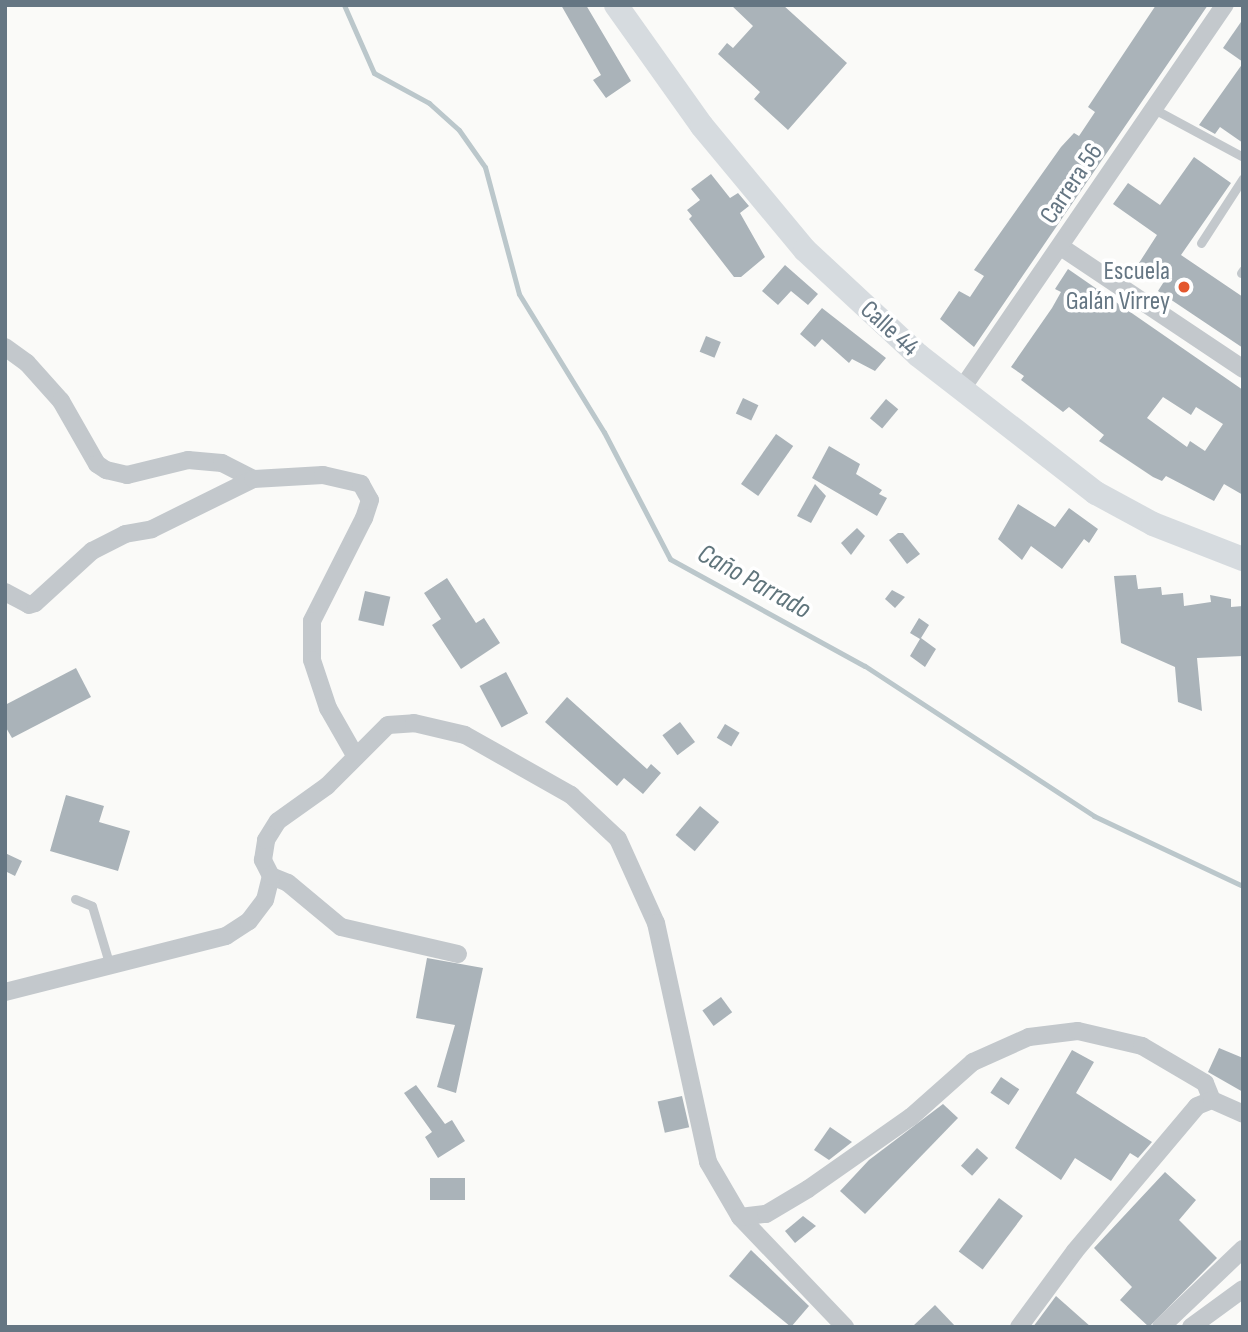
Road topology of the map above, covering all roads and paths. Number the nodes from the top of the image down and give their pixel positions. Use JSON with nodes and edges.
{"nodes":[{"id":1,"x":616,"y":5,"type":"edge"},
{"id":2,"x":1225,"y":5,"type":"edge"},
{"id":3,"x":1154,"y":109,"type":"junction"},
{"id":4,"x":1243,"y":157,"type":"edge"},
{"id":5,"x":1243,"y":178,"type":"edge"},
{"id":6,"x":1201,"y":243,"type":"dead end"},
{"id":7,"x":1061,"y":247,"type":"junction"},
{"id":8,"x":5,"y":348,"type":"edge"},
{"id":9,"x":1243,"y":369,"type":"edge"},
{"id":10,"x":961,"y":390,"type":"junction"},
{"id":11,"x":253,"y":479,"type":"junction"},
{"id":12,"x":1243,"y":559,"type":"edge"},
{"id":13,"x":5,"y":592,"type":"edge"},
{"id":14,"x":356,"y":757,"type":"junction"},
{"id":15,"x":271,"y":876,"type":"junction"},
{"id":16,"x":75,"y":899,"type":"dead end"},
{"id":17,"x":458,"y":954,"type":"dead end"},
{"id":18,"x":110,"y":966,"type":"junction"},
{"id":19,"x":5,"y":992,"type":"edge"},
{"id":20,"x":1212,"y":1100,"type":"junction"},
{"id":21,"x":1243,"y":1114,"type":"edge"},
{"id":22,"x":740,"y":1217,"type":"junction"},
{"id":23,"x":1243,"y":1249,"type":"edge"},
{"id":24,"x":1243,"y":1289,"type":"edge"},
{"id":25,"x":845,"y":1327,"type":"edge"},
{"id":26,"x":1019,"y":1327,"type":"edge"},
{"id":27,"x":1161,"y":1327,"type":"edge"},
{"id":28,"x":1191,"y":1327,"type":"edge"}],
"edges":[{"from":1,"to":10,"type":"main road","name":"Calle 44"},
{"from":2,"to":3,"type":"street","name":"Carrera 56"},
{"from":3,"to":4,"type":"lane"},
{"from":3,"to":7,"type":"street","name":"Carrera 56"},
{"from":5,"to":6,"type":"lane"},
{"from":7,"to":9,"type":"street"},
{"from":7,"to":10,"type":"street","name":"Carrera 56"},
{"from":8,"to":11,"type":"street"},
{"from":10,"to":12,"type":"main road","name":"Calle 44"},
{"from":11,"to":13,"type":"street"},
{"from":11,"to":14,"type":"street"},
{"from":14,"to":15,"type":"street"},
{"from":14,"to":22,"type":"street"},
{"from":15,"to":17,"type":"street"},
{"from":15,"to":18,"type":"street"},
{"from":16,"to":18,"type":"lane"},
{"from":18,"to":19,"type":"street"},
{"from":20,"to":21,"type":"street"},
{"from":20,"to":22,"type":"street"},
{"from":20,"to":26,"type":"street"},
{"from":22,"to":25,"type":"street"},
{"from":23,"to":27,"type":"street"},
{"from":24,"to":28,"type":"street"}]}
